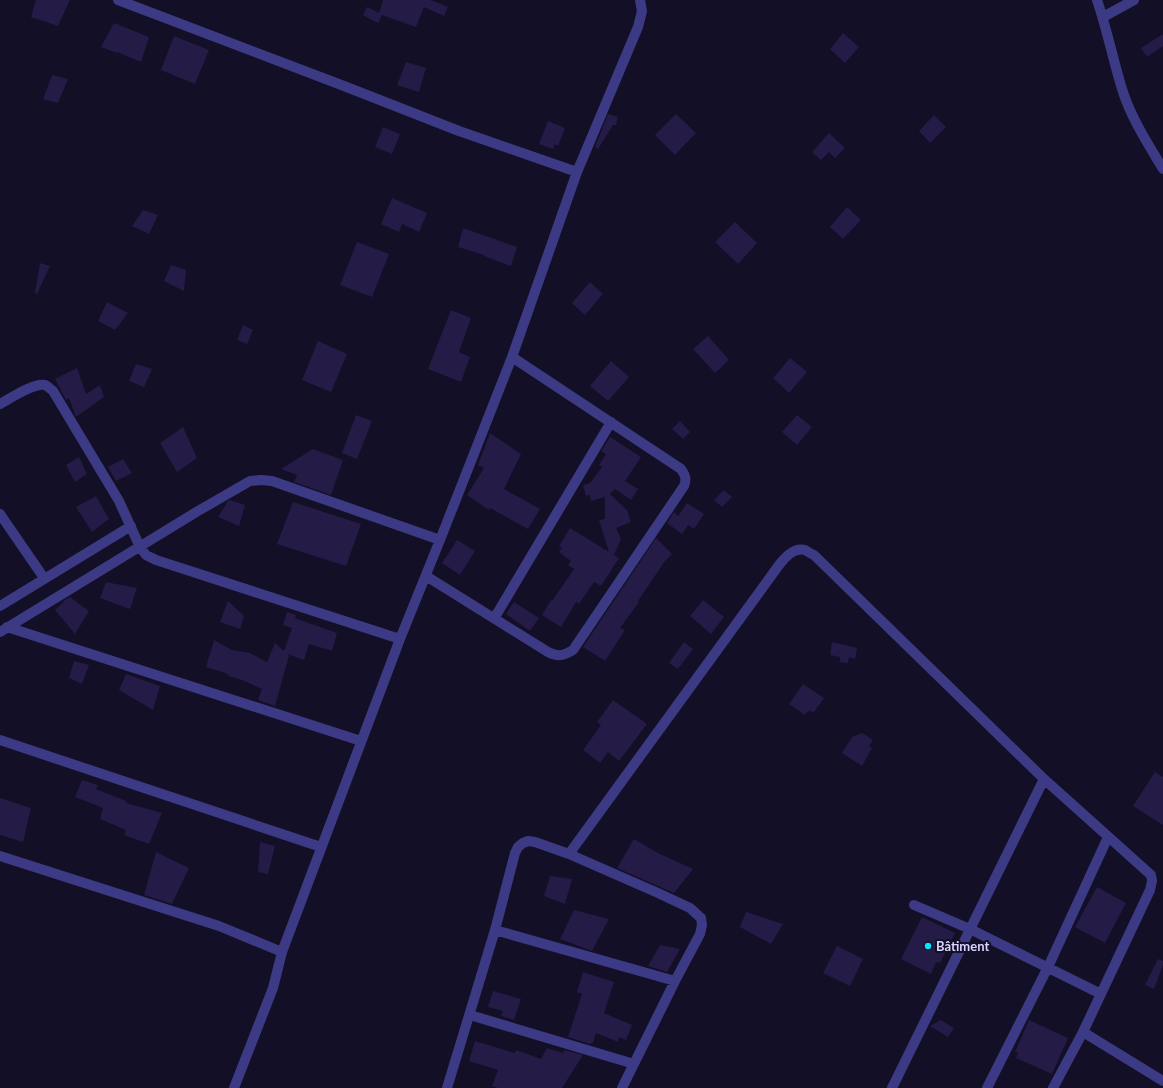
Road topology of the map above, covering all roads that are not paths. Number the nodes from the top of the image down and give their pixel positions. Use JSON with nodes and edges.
{"nodes":[{"id":1,"x":118,"y":0,"type":"edge"},
{"id":2,"x":640,"y":0,"type":"edge"},
{"id":3,"x":1097,"y":0,"type":"edge"},
{"id":4,"x":1134,"y":0,"type":"edge"},
{"id":5,"x":1102,"y":16,"type":"junction"},
{"id":6,"x":1163,"y":169,"type":"edge"},
{"id":7,"x":577,"y":172,"type":"junction"},
{"id":8,"x":512,"y":357,"type":"junction"},
{"id":9,"x":0,"y":404,"type":"edge"},
{"id":10,"x":611,"y":422,"type":"junction"},
{"id":11,"x":0,"y":514,"type":"edge"},
{"id":12,"x":131,"y":526,"type":"junction"},
{"id":13,"x":440,"y":540,"type":"junction"},
{"id":14,"x":140,"y":547,"type":"junction"},
{"id":15,"x":426,"y":576,"type":"junction"},
{"id":16,"x":44,"y":578,"type":"junction"},
{"id":17,"x":0,"y":606,"type":"edge"},
{"id":18,"x":495,"y":617,"type":"junction"},
{"id":19,"x":4,"y":630,"type":"edge"},
{"id":20,"x":400,"y":638,"type":"junction"},
{"id":21,"x":0,"y":740,"type":"edge"},
{"id":22,"x":361,"y":741,"type":"junction"},
{"id":23,"x":1044,"y":779,"type":"junction"},
{"id":24,"x":1108,"y":837,"type":"junction"},
{"id":25,"x":321,"y":847,"type":"junction"},
{"id":26,"x":569,"y":854,"type":"junction"},
{"id":27,"x":0,"y":856,"type":"edge"},
{"id":28,"x":914,"y":906,"type":"dead end"},
{"id":29,"x":970,"y":929,"type":"junction"},
{"id":30,"x":495,"y":930,"type":"junction"},
{"id":31,"x":282,"y":952,"type":"junction"},
{"id":32,"x":1048,"y":968,"type":"junction"},
{"id":33,"x":675,"y":980,"type":"junction"},
{"id":34,"x":1101,"y":994,"type":"junction"},
{"id":35,"x":470,"y":1015,"type":"junction"},
{"id":36,"x":1083,"y":1032,"type":"junction"},
{"id":37,"x":634,"y":1064,"type":"junction"},
{"id":38,"x":1163,"y":1081,"type":"edge"},
{"id":39,"x":234,"y":1088,"type":"edge"},
{"id":40,"x":447,"y":1088,"type":"edge"},
{"id":41,"x":622,"y":1088,"type":"edge"},
{"id":42,"x":892,"y":1088,"type":"edge"},
{"id":43,"x":987,"y":1088,"type":"edge"},
{"id":44,"x":1053,"y":1088,"type":"edge"}],
"edges":[{"from":1,"to":7,"type":"street"},
{"from":2,"to":7,"type":"street"},
{"from":3,"to":5,"type":"street"},
{"from":4,"to":5,"type":"street"},
{"from":5,"to":6,"type":"street"},
{"from":7,"to":8,"type":"street"},
{"from":8,"to":10,"type":"street"},
{"from":8,"to":13,"type":"street"},
{"from":9,"to":12,"type":"street"},
{"from":10,"to":18,"type":"street"},
{"from":10,"to":18,"type":"street"},
{"from":11,"to":16,"type":"street"},
{"from":12,"to":14,"type":"street"},
{"from":12,"to":16,"type":"street"},
{"from":13,"to":14,"type":"street"},
{"from":13,"to":15,"type":"street"},
{"from":14,"to":19,"type":"street"},
{"from":14,"to":20,"type":"street"},
{"from":15,"to":18,"type":"street"},
{"from":15,"to":20,"type":"street"},
{"from":16,"to":17,"type":"street"},
{"from":19,"to":22,"type":"street"},
{"from":20,"to":22,"type":"street"},
{"from":21,"to":25,"type":"street"},
{"from":22,"to":25,"type":"street"},
{"from":23,"to":24,"type":"street"},
{"from":23,"to":26,"type":"street"},
{"from":23,"to":29,"type":"street"},
{"from":24,"to":32,"type":"street"},
{"from":24,"to":34,"type":"street"},
{"from":25,"to":31,"type":"street"},
{"from":26,"to":30,"type":"street"},
{"from":26,"to":33,"type":"street"},
{"from":27,"to":31,"type":"street"},
{"from":28,"to":29,"type":"street"},
{"from":29,"to":32,"type":"street"},
{"from":29,"to":42,"type":"street"},
{"from":30,"to":33,"type":"street"},
{"from":30,"to":35,"type":"street"},
{"from":31,"to":39,"type":"street"},
{"from":32,"to":34,"type":"street"},
{"from":32,"to":43,"type":"street"},
{"from":33,"to":37,"type":"street"},
{"from":34,"to":36,"type":"street"},
{"from":35,"to":37,"type":"street"},
{"from":35,"to":40,"type":"street"},
{"from":36,"to":38,"type":"street"},
{"from":36,"to":44,"type":"street"},
{"from":37,"to":41,"type":"street"}]}
